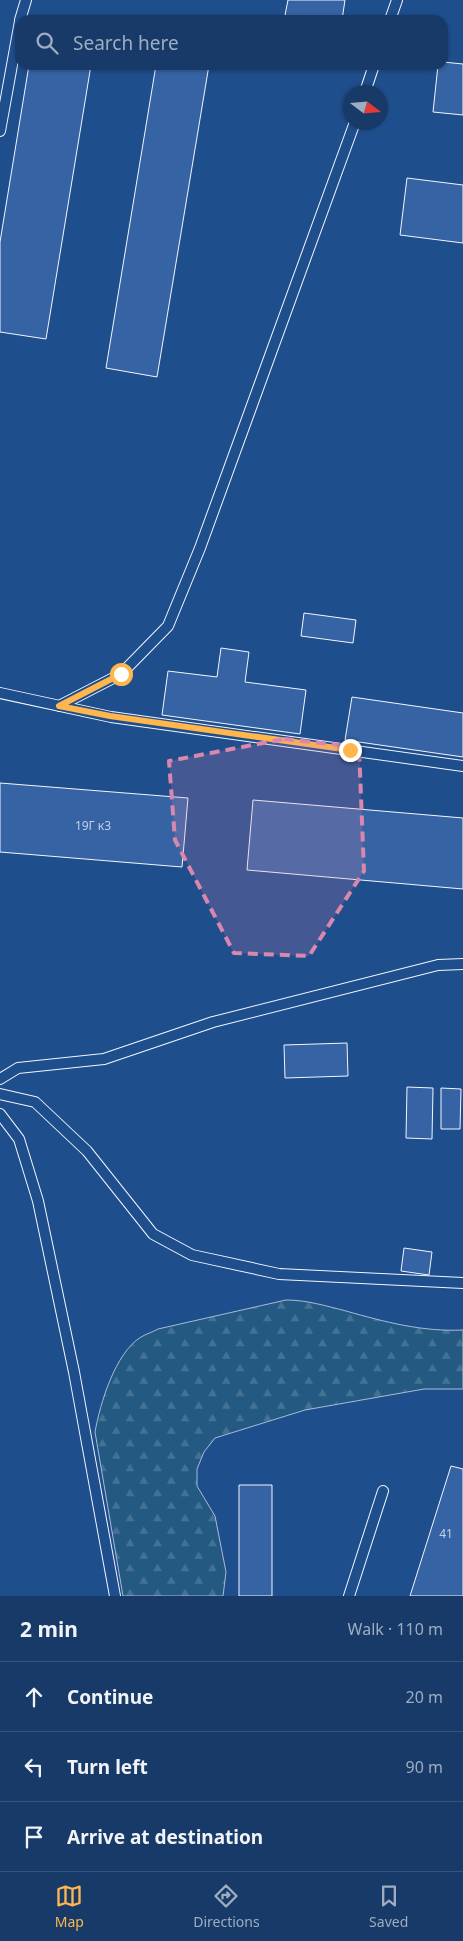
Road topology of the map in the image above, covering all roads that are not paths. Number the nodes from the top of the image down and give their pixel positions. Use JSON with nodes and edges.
{"nodes":[{"id":1,"x":26,"y":0,"type":"edge"},
{"id":2,"x":396,"y":0,"type":"edge"},
{"id":3,"x":22,"y":15,"type":"edge"},
{"id":4,"x":392,"y":15,"type":"edge"},
{"id":5,"x":15,"y":48,"type":"edge"},
{"id":6,"x":372,"y":70,"type":"edge"},
{"id":7,"x":367,"y":85,"type":"edge"},
{"id":8,"x":352,"y":130,"type":"edge"},
{"id":9,"x":0,"y":131,"type":"edge"},
{"id":10,"x":0,"y":693,"type":"edge"},
{"id":11,"x":59,"y":706,"type":"junction"},
{"id":12,"x":463,"y":766,"type":"edge"},
{"id":13,"x":463,"y":964,"type":"edge"},
{"id":14,"x":0,"y":1078,"type":"edge"},
{"id":15,"x":0,"y":1094,"type":"edge"},
{"id":16,"x":0,"y":1114,"type":"edge"},
{"id":17,"x":463,"y":1283,"type":"edge"},
{"id":18,"x":383,"y":1490,"type":"dead end"},
{"id":19,"x":115,"y":1596,"type":"edge"},
{"id":20,"x":349,"y":1596,"type":"edge"}],
"edges":[{"from":1,"to":3,"type":"lane"},
{"from":2,"to":4,"type":"lane"},
{"from":5,"to":9,"type":"lane"},
{"from":6,"to":7,"type":"lane"},
{"from":8,"to":11,"type":"lane"},
{"from":10,"to":11,"type":"lane"},
{"from":11,"to":12,"type":"lane"},
{"from":13,"to":14,"type":"lane"},
{"from":15,"to":17,"type":"lane"},
{"from":16,"to":19,"type":"lane"},
{"from":18,"to":20,"type":"lane"}]}
